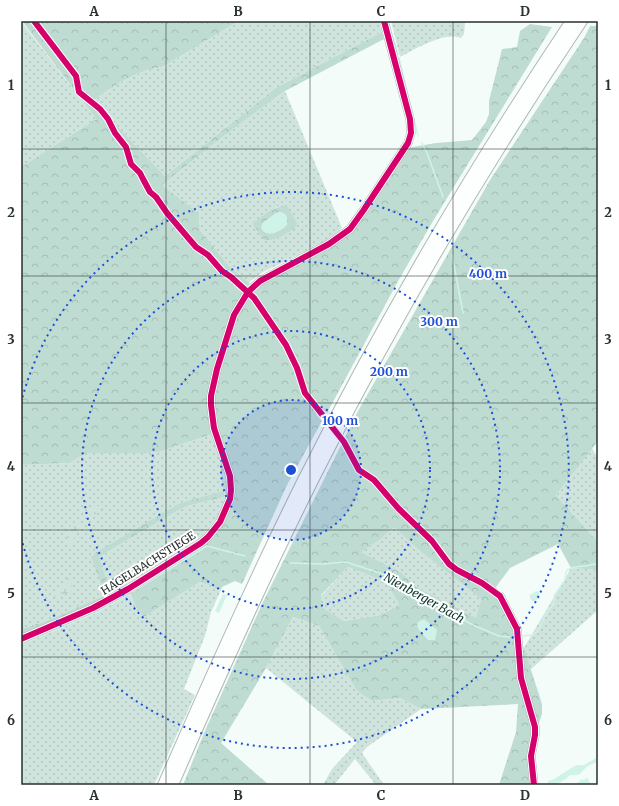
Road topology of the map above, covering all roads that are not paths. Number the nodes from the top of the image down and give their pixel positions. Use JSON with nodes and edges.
{"nodes":[{"id":1,"x":384,"y":21,"type":"edge"},
{"id":2,"x":572,"y":21,"type":"edge"},
{"id":3,"x":582,"y":21,"type":"edge"},
{"id":4,"x":335,"y":429,"type":"junction"},
{"id":5,"x":500,"y":596,"type":"dead end"},
{"id":6,"x":21,"y":639,"type":"edge"},
{"id":7,"x":163,"y":785,"type":"edge"},
{"id":8,"x":173,"y":785,"type":"edge"},
{"id":9,"x":534,"y":785,"type":"edge"}],
"edges":[{"from":1,"to":6,"type":"street","name":"HAGELBACHSTIEGE"},
{"from":2,"to":4,"type":"highway"},
{"from":3,"to":4,"type":"highway"},
{"from":4,"to":7,"type":"highway"},
{"from":4,"to":8,"type":"highway"},
{"from":5,"to":9,"type":"street"}]}
